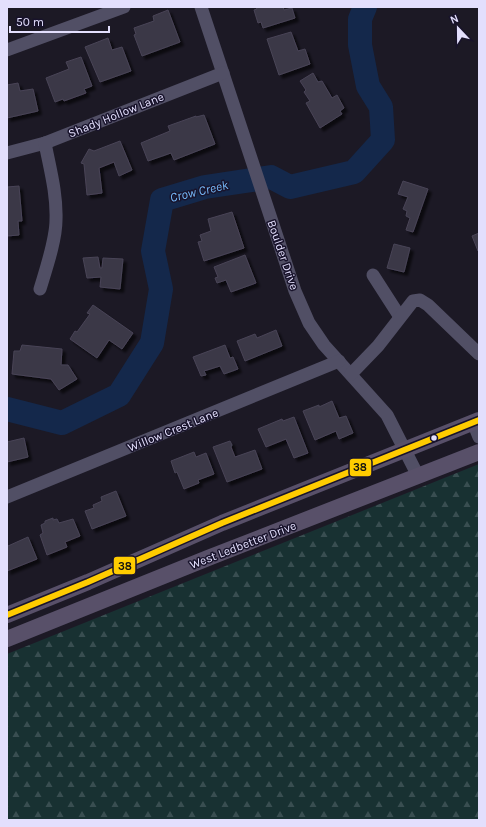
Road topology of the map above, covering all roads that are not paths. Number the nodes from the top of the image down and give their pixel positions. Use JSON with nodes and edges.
{"nodes":[{"id":1,"x":124,"y":7,"type":"edge"},
{"id":2,"x":201,"y":7,"type":"edge"},
{"id":3,"x":7,"y":50,"type":"edge"},
{"id":4,"x":223,"y":73,"type":"junction"},
{"id":5,"x":45,"y":143,"type":"junction"},
{"id":6,"x":7,"y":153,"type":"edge"},
{"id":7,"x":373,"y":276,"type":"dead end"},
{"id":8,"x":40,"y":289,"type":"dead end"},
{"id":9,"x":400,"y":317,"type":"junction"},
{"id":10,"x":479,"y":354,"type":"edge"},
{"id":11,"x":339,"y":361,"type":"junction"},
{"id":12,"x":350,"y":374,"type":"junction"},
{"id":13,"x":477,"y":426,"type":"edge"},
{"id":14,"x":406,"y":450,"type":"junction"},
{"id":15,"x":479,"y":452,"type":"edge"},
{"id":16,"x":418,"y":476,"type":"junction"},
{"id":17,"x":7,"y":497,"type":"edge"},
{"id":18,"x":7,"y":615,"type":"edge"},
{"id":19,"x":7,"y":639,"type":"edge"}],
"edges":[{"from":1,"to":3,"type":"street"},
{"from":2,"to":4,"type":"street","name":"Boulder Drive"},
{"from":4,"to":5,"type":"street","name":"Shady Hollow Lane"},
{"from":4,"to":11,"type":"street","name":"Boulder Drive"},
{"from":5,"to":6,"type":"street","name":"Shady Hollow Lane"},
{"from":5,"to":8,"type":"street"},
{"from":7,"to":9,"type":"street"},
{"from":9,"to":10,"type":"street"},
{"from":9,"to":12,"type":"street"},
{"from":11,"to":12,"type":"street","name":"Boulder Drive"},
{"from":11,"to":17,"type":"street","name":"Willow Crest Lane"},
{"from":12,"to":14,"type":"street","name":"Boulder Drive"},
{"from":13,"to":14,"type":"main road"},
{"from":14,"to":16,"type":"street","name":"Boulder Drive"},
{"from":14,"to":18,"type":"main road"},
{"from":15,"to":16,"type":"main road","name":"West Ledbetter Drive"},
{"from":16,"to":19,"type":"main road","name":"West Ledbetter Drive"}]}
